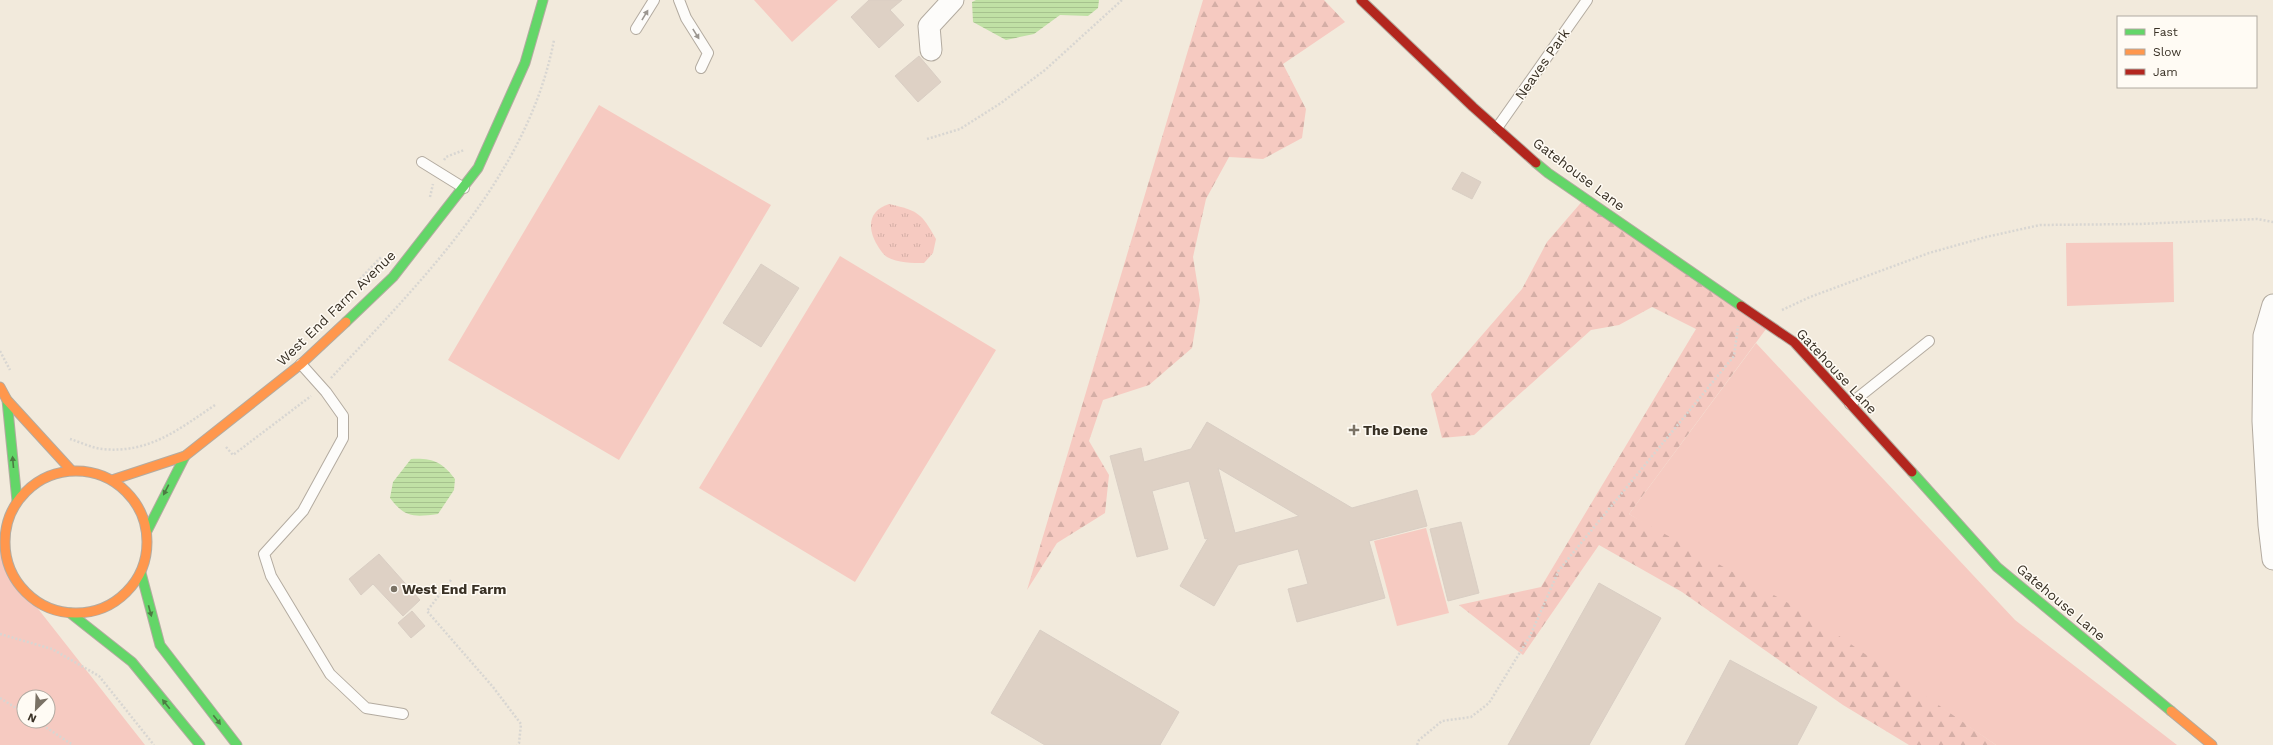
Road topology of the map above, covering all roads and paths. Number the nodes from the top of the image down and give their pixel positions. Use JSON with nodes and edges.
{"nodes":[{"id":1,"x":543,"y":0,"type":"edge"},
{"id":2,"x":654,"y":0,"type":"edge"},
{"id":3,"x":679,"y":0,"type":"edge"},
{"id":4,"x":953,"y":0,"type":"edge"},
{"id":5,"x":1122,"y":0,"type":"edge"},
{"id":6,"x":1361,"y":0,"type":"edge"},
{"id":7,"x":1587,"y":0,"type":"edge"},
{"id":8,"x":636,"y":29,"type":"dead end"},
{"id":9,"x":931,"y":50,"type":"dead end"},
{"id":10,"x":701,"y":68,"type":"dead end"},
{"id":11,"x":1497,"y":128,"type":"junction"},
{"id":12,"x":927,"y":139,"type":"dead end"},
{"id":13,"x":466,"y":146,"type":"dead end"},
{"id":14,"x":422,"y":162,"type":"dead end"},
{"id":15,"x":437,"y":171,"type":"junction"},
{"id":16,"x":464,"y":188,"type":"junction"},
{"id":17,"x":428,"y":202,"type":"dead end"},
{"id":18,"x":2273,"y":222,"type":"edge"},
{"id":19,"x":387,"y":251,"type":"dead end"},
{"id":20,"x":359,"y":280,"type":"dead end"},
{"id":21,"x":2273,"y":304,"type":"edge"},
{"id":22,"x":1741,"y":306,"type":"junction"},
{"id":23,"x":1757,"y":317,"type":"junction"},
{"id":24,"x":1930,"y":341,"type":"dead end"},
{"id":25,"x":0,"y":351,"type":"edge"},
{"id":26,"x":301,"y":364,"type":"junction"},
{"id":27,"x":14,"y":377,"type":"dead end"},
{"id":28,"x":0,"y":388,"type":"edge"},
{"id":29,"x":7,"y":400,"type":"junction"},
{"id":30,"x":217,"y":403,"type":"dead end"},
{"id":31,"x":1850,"y":404,"type":"junction"},
{"id":32,"x":64,"y":434,"type":"dead end"},
{"id":33,"x":185,"y":456,"type":"junction"},
{"id":34,"x":71,"y":470,"type":"junction"},
{"id":35,"x":112,"y":480,"type":"junction"},
{"id":36,"x":17,"y":501,"type":"junction"},
{"id":37,"x":147,"y":531,"type":"junction"},
{"id":38,"x":2273,"y":559,"type":"edge"},
{"id":39,"x":140,"y":573,"type":"junction"},
{"id":40,"x":451,"y":580,"type":"dead end"},
{"id":41,"x":70,"y":613,"type":"junction"},
{"id":42,"x":0,"y":634,"type":"edge"},
{"id":43,"x":0,"y":698,"type":"edge"},
{"id":44,"x":16,"y":708,"type":"edge"},
{"id":45,"x":403,"y":714,"type":"dead end"},
{"id":46,"x":49,"y":729,"type":"edge"},
{"id":47,"x":74,"y":745,"type":"edge"},
{"id":48,"x":154,"y":745,"type":"edge"},
{"id":49,"x":200,"y":745,"type":"edge"},
{"id":50,"x":237,"y":745,"type":"edge"},
{"id":51,"x":517,"y":745,"type":"edge"},
{"id":52,"x":1417,"y":745,"type":"edge"},
{"id":53,"x":2212,"y":745,"type":"edge"}],
"edges":[{"from":1,"to":16,"type":"street","name":"West End Farm Avenue"},
{"from":8,"to":2,"type":"lane","one_way":true},
{"from":3,"to":10,"type":"lane","one_way":true},
{"from":4,"to":9,"type":"street"},
{"from":5,"to":12,"type":"path"},
{"from":6,"to":11,"type":"street","name":"Gatehouse Lane"},
{"from":7,"to":11,"type":"lane","name":"Neaves Park"},
{"from":11,"to":22,"type":"street","name":"Gatehouse Lane"},
{"from":13,"to":15,"type":"path"},
{"from":14,"to":15,"type":"lane"},
{"from":15,"to":16,"type":"lane"},
{"from":15,"to":17,"type":"path"},
{"from":16,"to":26,"type":"street","name":"West End Farm Avenue"},
{"from":18,"to":23,"type":"path"},
{"from":19,"to":20,"type":"path"},
{"from":21,"to":38,"type":"street"},
{"from":22,"to":23,"type":"street","name":"Gatehouse Lane"},
{"from":22,"to":52,"type":"path"},
{"from":23,"to":31,"type":"street","name":"Gatehouse Lane"},
{"from":24,"to":31,"type":"lane"},
{"from":25,"to":27,"type":"path"},
{"from":26,"to":33,"type":"street","name":"West End Farm Avenue"},
{"from":26,"to":45,"type":"lane"},
{"from":28,"to":29,"type":"street"},
{"from":29,"to":34,"type":"street"},
{"from":36,"to":29,"type":"street","one_way":true},
{"from":30,"to":32,"type":"path"},
{"from":31,"to":53,"type":"street","name":"Gatehouse Lane"},
{"from":33,"to":35,"type":"street","name":"West End Farm Avenue"},
{"from":33,"to":37,"type":"street","name":"West End Farm Avenue","one_way":true},
{"from":34,"to":35,"type":"street"},
{"from":34,"to":36,"type":"street"},
{"from":35,"to":37,"type":"street"},
{"from":36,"to":41,"type":"street"},
{"from":37,"to":39,"type":"street"},
{"from":39,"to":41,"type":"street"},
{"from":39,"to":50,"type":"street","one_way":true},
{"from":40,"to":51,"type":"path"},
{"from":49,"to":41,"type":"street","one_way":true},
{"from":42,"to":48,"type":"path"},
{"from":43,"to":44,"type":"path"},
{"from":46,"to":47,"type":"path"}]}
